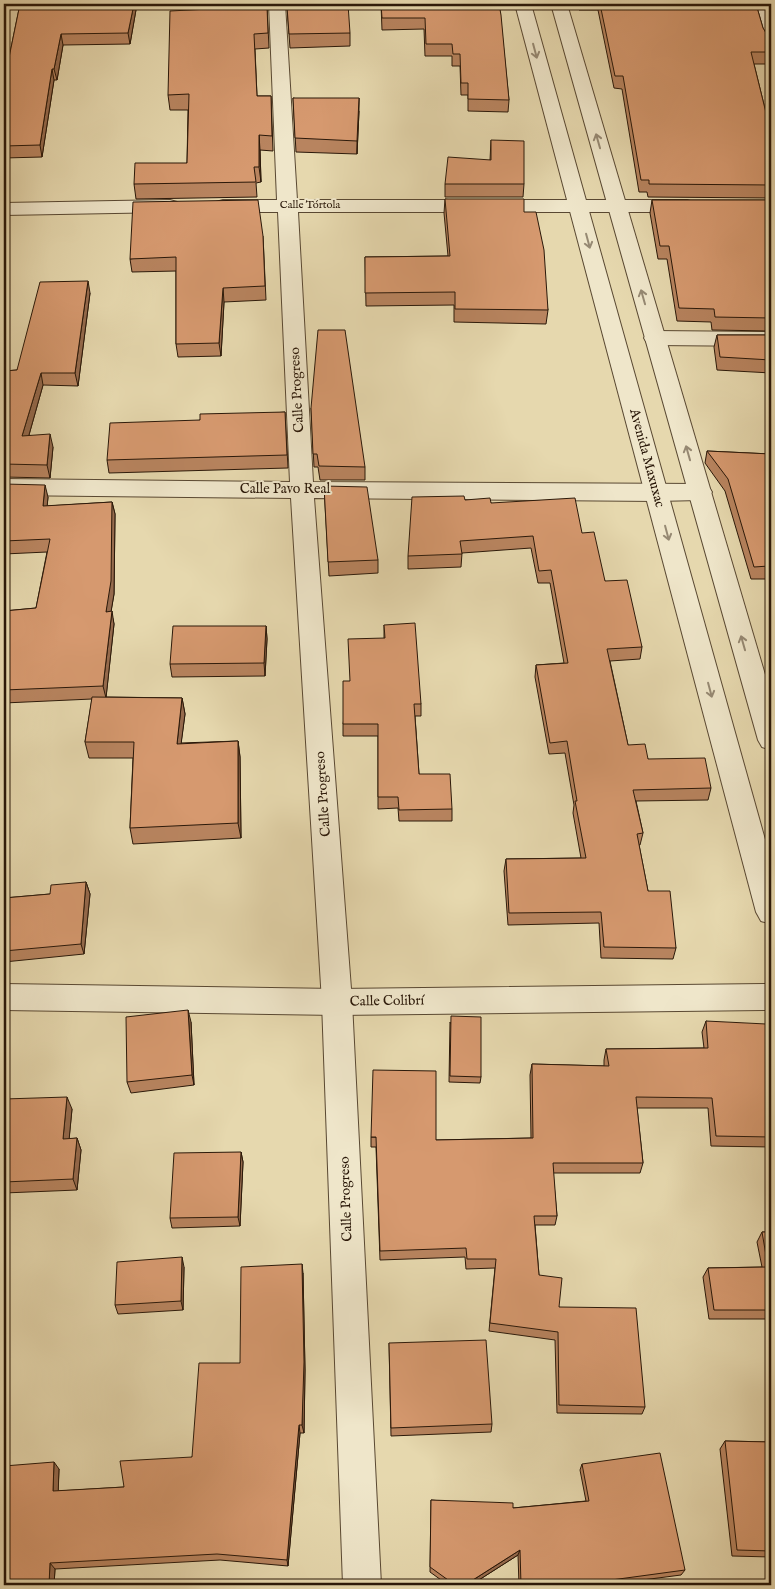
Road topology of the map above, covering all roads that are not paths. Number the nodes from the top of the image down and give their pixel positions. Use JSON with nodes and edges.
{"nodes":[{"id":1,"x":277,"y":4,"type":"edge"},
{"id":2,"x":523,"y":4,"type":"edge"},
{"id":3,"x":559,"y":4,"type":"edge"},
{"id":4,"x":761,"y":4,"type":"edge"},
{"id":5,"x":771,"y":40,"type":"edge"},
{"id":6,"x":287,"y":205,"type":"junction"},
{"id":7,"x":190,"y":206,"type":"edge"},
{"id":8,"x":209,"y":206,"type":"edge"},
{"id":9,"x":578,"y":206,"type":"junction"},
{"id":10,"x":617,"y":206,"type":"junction"},
{"id":11,"x":704,"y":206,"type":"edge"},
{"id":12,"x":4,"y":209,"type":"edge"},
{"id":13,"x":655,"y":338,"type":"junction"},
{"id":14,"x":771,"y":339,"type":"edge"},
{"id":15,"x":4,"y":487,"type":"edge"},
{"id":16,"x":302,"y":489,"type":"junction"},
{"id":17,"x":700,"y":492,"type":"junction"},
{"id":18,"x":656,"y":493,"type":"junction"},
{"id":19,"x":771,"y":738,"type":"edge"},
{"id":20,"x":771,"y":912,"type":"edge"},
{"id":21,"x":4,"y":997,"type":"edge"},
{"id":22,"x":771,"y":997,"type":"edge"},
{"id":23,"x":337,"y":1002,"type":"junction"},
{"id":24,"x":362,"y":1585,"type":"edge"}],
"edges":[{"from":1,"to":6,"type":"street","name":"Calle Progreso"},
{"from":2,"to":9,"type":"street","name":"Avenida Maxuxac","one_way":true},
{"from":10,"to":3,"type":"street","one_way":true},
{"from":4,"to":5,"type":"street"},
{"from":6,"to":8,"type":"street","name":"Calle Tórtola"},
{"from":6,"to":9,"type":"street","name":"Calle Tórtola"},
{"from":6,"to":16,"type":"street","name":"Calle Progreso"},
{"from":7,"to":12,"type":"street"},
{"from":9,"to":10,"type":"street","name":"Calle Tórtola"},
{"from":9,"to":18,"type":"street","name":"Avenida Maxuxac","one_way":true},
{"from":10,"to":11,"type":"street","name":"Calle Tórtola"},
{"from":13,"to":10,"type":"street","one_way":true},
{"from":13,"to":14,"type":"street"},
{"from":17,"to":13,"type":"street","one_way":true},
{"from":15,"to":16,"type":"street","name":"Calle Pavo Real"},
{"from":16,"to":18,"type":"street","name":"Calle Pavo Real"},
{"from":16,"to":23,"type":"street","name":"Calle Progreso"},
{"from":17,"to":18,"type":"street","name":"Calle Pavo Real"},
{"from":19,"to":17,"type":"street","one_way":true},
{"from":18,"to":20,"type":"street","name":"Avenida Maxuxac","one_way":true},
{"from":21,"to":23,"type":"street","name":"Calle Colibrí"},
{"from":22,"to":23,"type":"street","name":"Calle Colibrí"},
{"from":23,"to":24,"type":"street","name":"Calle Progreso"}]}
